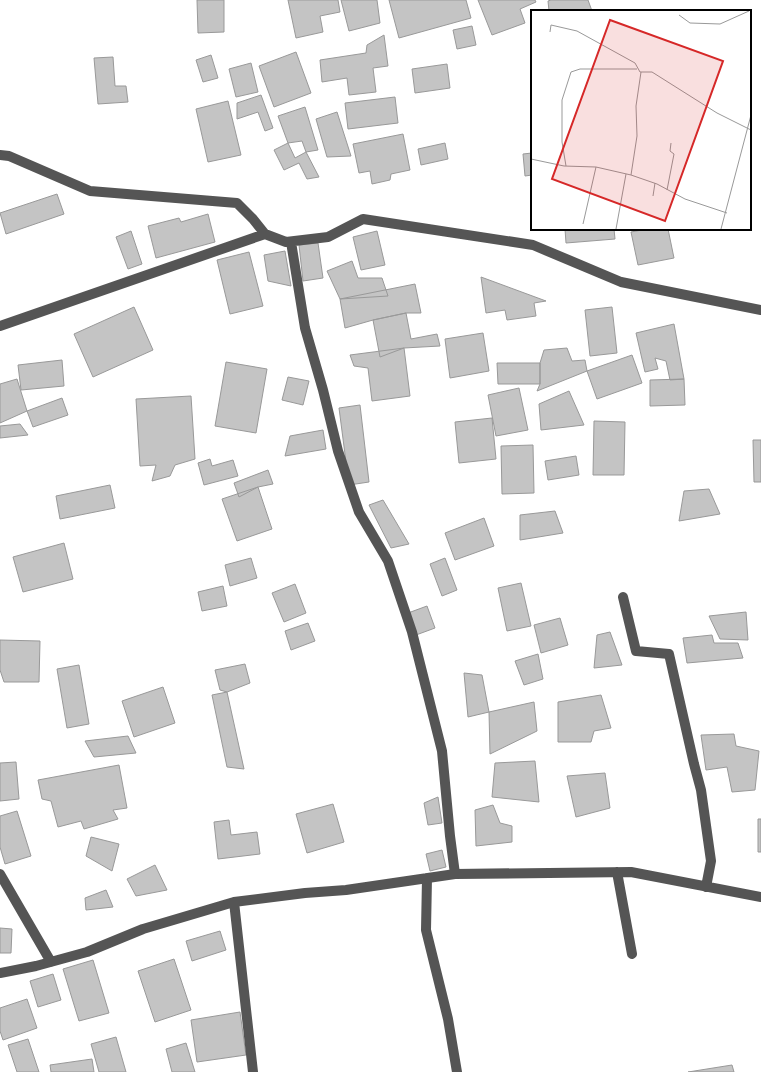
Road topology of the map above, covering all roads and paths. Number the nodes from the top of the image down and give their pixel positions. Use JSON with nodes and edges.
{"nodes":[{"id":1,"x":0,"y":156,"type":"edge"},
{"id":2,"x":265,"y":234,"type":"junction"},
{"id":3,"x":291,"y":242,"type":"junction"},
{"id":4,"x":761,"y":310,"type":"edge"},
{"id":5,"x":0,"y":326,"type":"edge"},
{"id":6,"x":623,"y":597,"type":"dead end"},
{"id":7,"x":617,"y":872,"type":"junction"},
{"id":8,"x":0,"y":874,"type":"edge"},
{"id":9,"x":455,"y":874,"type":"junction"},
{"id":10,"x":427,"y":878,"type":"junction"},
{"id":11,"x":706,"y":887,"type":"junction"},
{"id":12,"x":761,"y":897,"type":"edge"},
{"id":13,"x":234,"y":902,"type":"junction"},
{"id":14,"x":632,"y":954,"type":"dead end"},
{"id":15,"x":51,"y":962,"type":"junction"},
{"id":16,"x":0,"y":973,"type":"edge"},
{"id":17,"x":253,"y":1072,"type":"edge"},
{"id":18,"x":457,"y":1072,"type":"edge"}],
"edges":[{"from":1,"to":2,"type":"street"},
{"from":2,"to":3,"type":"street"},
{"from":2,"to":5,"type":"street"},
{"from":3,"to":4,"type":"street"},
{"from":3,"to":9,"type":"street"},
{"from":6,"to":11,"type":"street"},
{"from":7,"to":9,"type":"street"},
{"from":7,"to":11,"type":"street"},
{"from":7,"to":14,"type":"street"},
{"from":8,"to":15,"type":"street"},
{"from":9,"to":10,"type":"street"},
{"from":10,"to":13,"type":"street"},
{"from":10,"to":18,"type":"street"},
{"from":11,"to":12,"type":"street"},
{"from":13,"to":15,"type":"street"},
{"from":13,"to":17,"type":"street"},
{"from":15,"to":16,"type":"street"}]}
